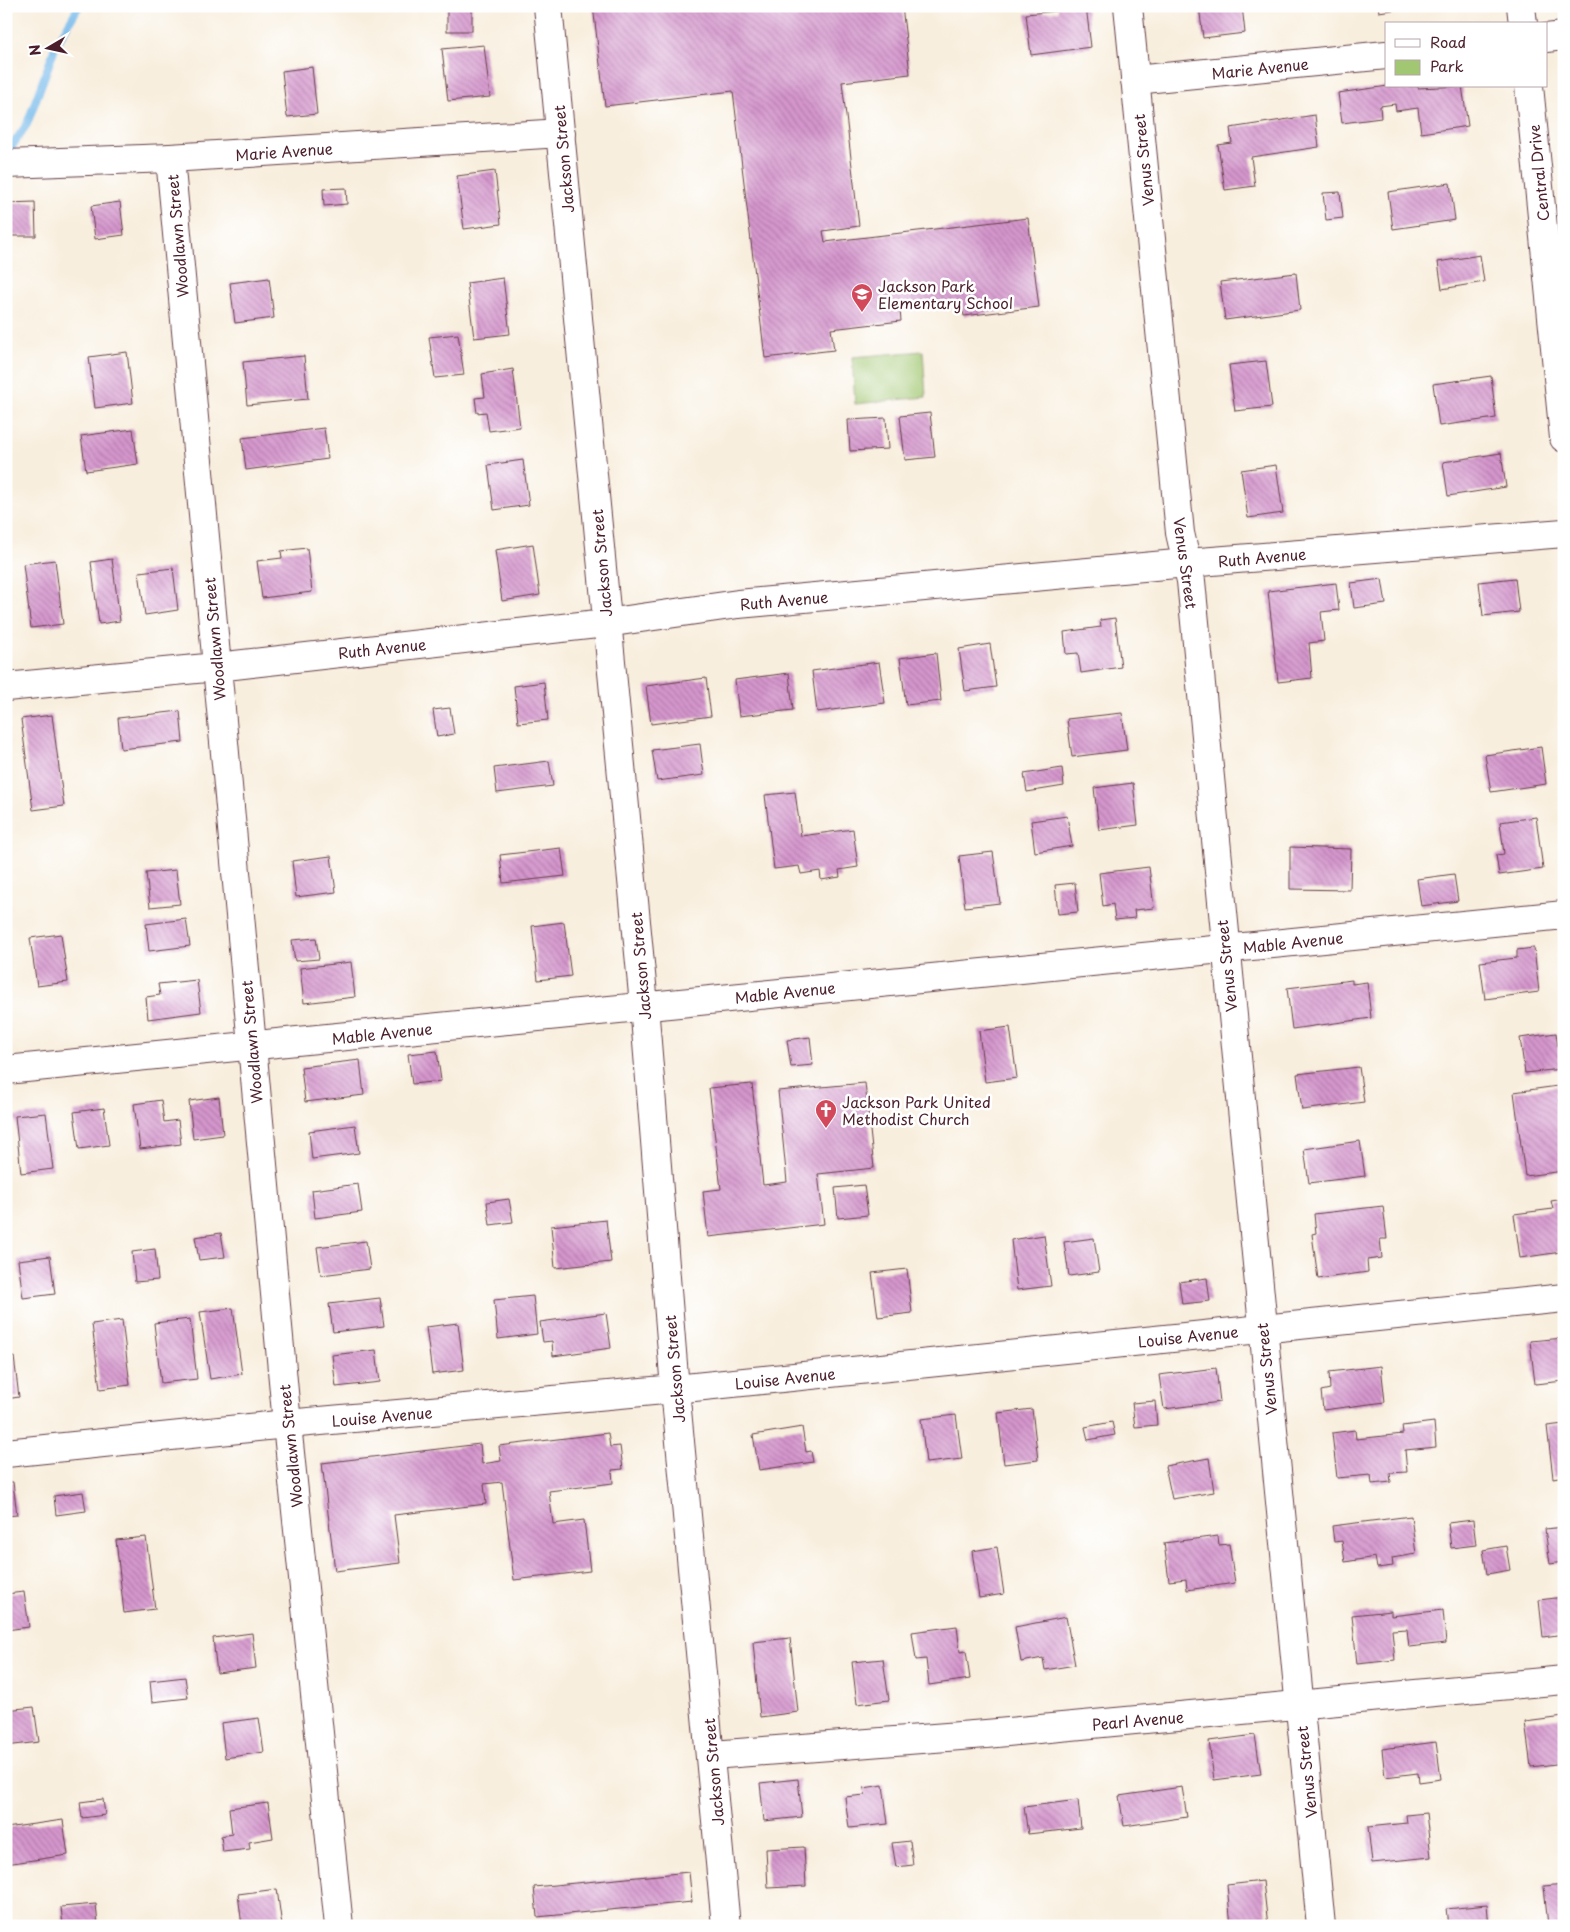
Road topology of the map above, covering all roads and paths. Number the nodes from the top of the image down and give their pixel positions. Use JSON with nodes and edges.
{"nodes":[{"id":1,"x":548,"y":6,"type":"edge"},
{"id":2,"x":1128,"y":6,"type":"edge"},
{"id":3,"x":1521,"y":6,"type":"edge"},
{"id":4,"x":1523,"y":22,"type":"edge"},
{"id":5,"x":1564,"y":36,"type":"edge"},
{"id":6,"x":1548,"y":38,"type":"edge"},
{"id":7,"x":1385,"y":55,"type":"edge"},
{"id":8,"x":1135,"y":80,"type":"junction"},
{"id":9,"x":1529,"y":88,"type":"edge"},
{"id":10,"x":561,"y":133,"type":"junction"},
{"id":11,"x":170,"y":158,"type":"junction"},
{"id":12,"x":13,"y":163,"type":"edge"},
{"id":13,"x":1564,"y":438,"type":"edge"},
{"id":14,"x":1564,"y":533,"type":"edge"},
{"id":15,"x":1187,"y":563,"type":"junction"},
{"id":16,"x":606,"y":623,"type":"junction"},
{"id":17,"x":217,"y":667,"type":"junction"},
{"id":18,"x":6,"y":687,"type":"edge"},
{"id":19,"x":1564,"y":915,"type":"edge"},
{"id":20,"x":1225,"y":949,"type":"junction"},
{"id":21,"x":644,"y":1005,"type":"junction"},
{"id":22,"x":251,"y":1047,"type":"junction"},
{"id":23,"x":6,"y":1070,"type":"edge"},
{"id":24,"x":1564,"y":1298,"type":"edge"},
{"id":25,"x":1262,"y":1328,"type":"junction"},
{"id":26,"x":675,"y":1389,"type":"junction"},
{"id":27,"x":287,"y":1424,"type":"junction"},
{"id":28,"x":6,"y":1453,"type":"edge"},
{"id":29,"x":1564,"y":1680,"type":"edge"},
{"id":30,"x":1299,"y":1705,"type":"junction"},
{"id":31,"x":712,"y":1755,"type":"junction"},
{"id":32,"x":339,"y":1926,"type":"edge"},
{"id":33,"x":726,"y":1926,"type":"edge"},
{"id":34,"x":1321,"y":1926,"type":"edge"}],
"edges":[{"from":1,"to":10,"type":"street","name":"Jackson Street"},
{"from":2,"to":8,"type":"street","name":"Venus Street"},
{"from":3,"to":4,"type":"street"},
{"from":5,"to":6,"type":"street"},
{"from":7,"to":8,"type":"street","name":"Marie Avenue"},
{"from":8,"to":15,"type":"street","name":"Venus Street"},
{"from":9,"to":13,"type":"street","name":"Central Drive"},
{"from":10,"to":11,"type":"street","name":"Marie Avenue"},
{"from":10,"to":16,"type":"street","name":"Jackson Street"},
{"from":11,"to":12,"type":"street","name":"Marie Avenue"},
{"from":11,"to":17,"type":"street","name":"Woodlawn Street"},
{"from":14,"to":15,"type":"street","name":"Ruth Avenue"},
{"from":15,"to":16,"type":"street","name":"Ruth Avenue"},
{"from":15,"to":20,"type":"street","name":"Venus Street"},
{"from":16,"to":17,"type":"street","name":"Ruth Avenue"},
{"from":16,"to":21,"type":"street","name":"Jackson Street"},
{"from":17,"to":18,"type":"street","name":"Ruth Avenue"},
{"from":17,"to":22,"type":"street","name":"Woodlawn Street"},
{"from":19,"to":20,"type":"street","name":"Mable Avenue"},
{"from":20,"to":21,"type":"street","name":"Mable Avenue"},
{"from":20,"to":25,"type":"street","name":"Venus Street"},
{"from":21,"to":22,"type":"street","name":"Mable Avenue"},
{"from":21,"to":26,"type":"street","name":"Jackson Street"},
{"from":22,"to":23,"type":"street","name":"Mable Avenue"},
{"from":22,"to":27,"type":"street","name":"Woodlawn Street"},
{"from":24,"to":25,"type":"street","name":"Louise Avenue"},
{"from":25,"to":26,"type":"street","name":"Louise Avenue"},
{"from":25,"to":30,"type":"street","name":"Venus Street"},
{"from":26,"to":27,"type":"street","name":"Louise Avenue"},
{"from":26,"to":31,"type":"street","name":"Jackson Street"},
{"from":27,"to":28,"type":"street","name":"Louise Avenue"},
{"from":27,"to":32,"type":"street","name":"Woodlawn Street"},
{"from":29,"to":30,"type":"street","name":"Pearl Avenue"},
{"from":30,"to":31,"type":"street","name":"Pearl Avenue"},
{"from":30,"to":34,"type":"street","name":"Venus Street"},
{"from":31,"to":33,"type":"street","name":"Jackson Street"}]}
